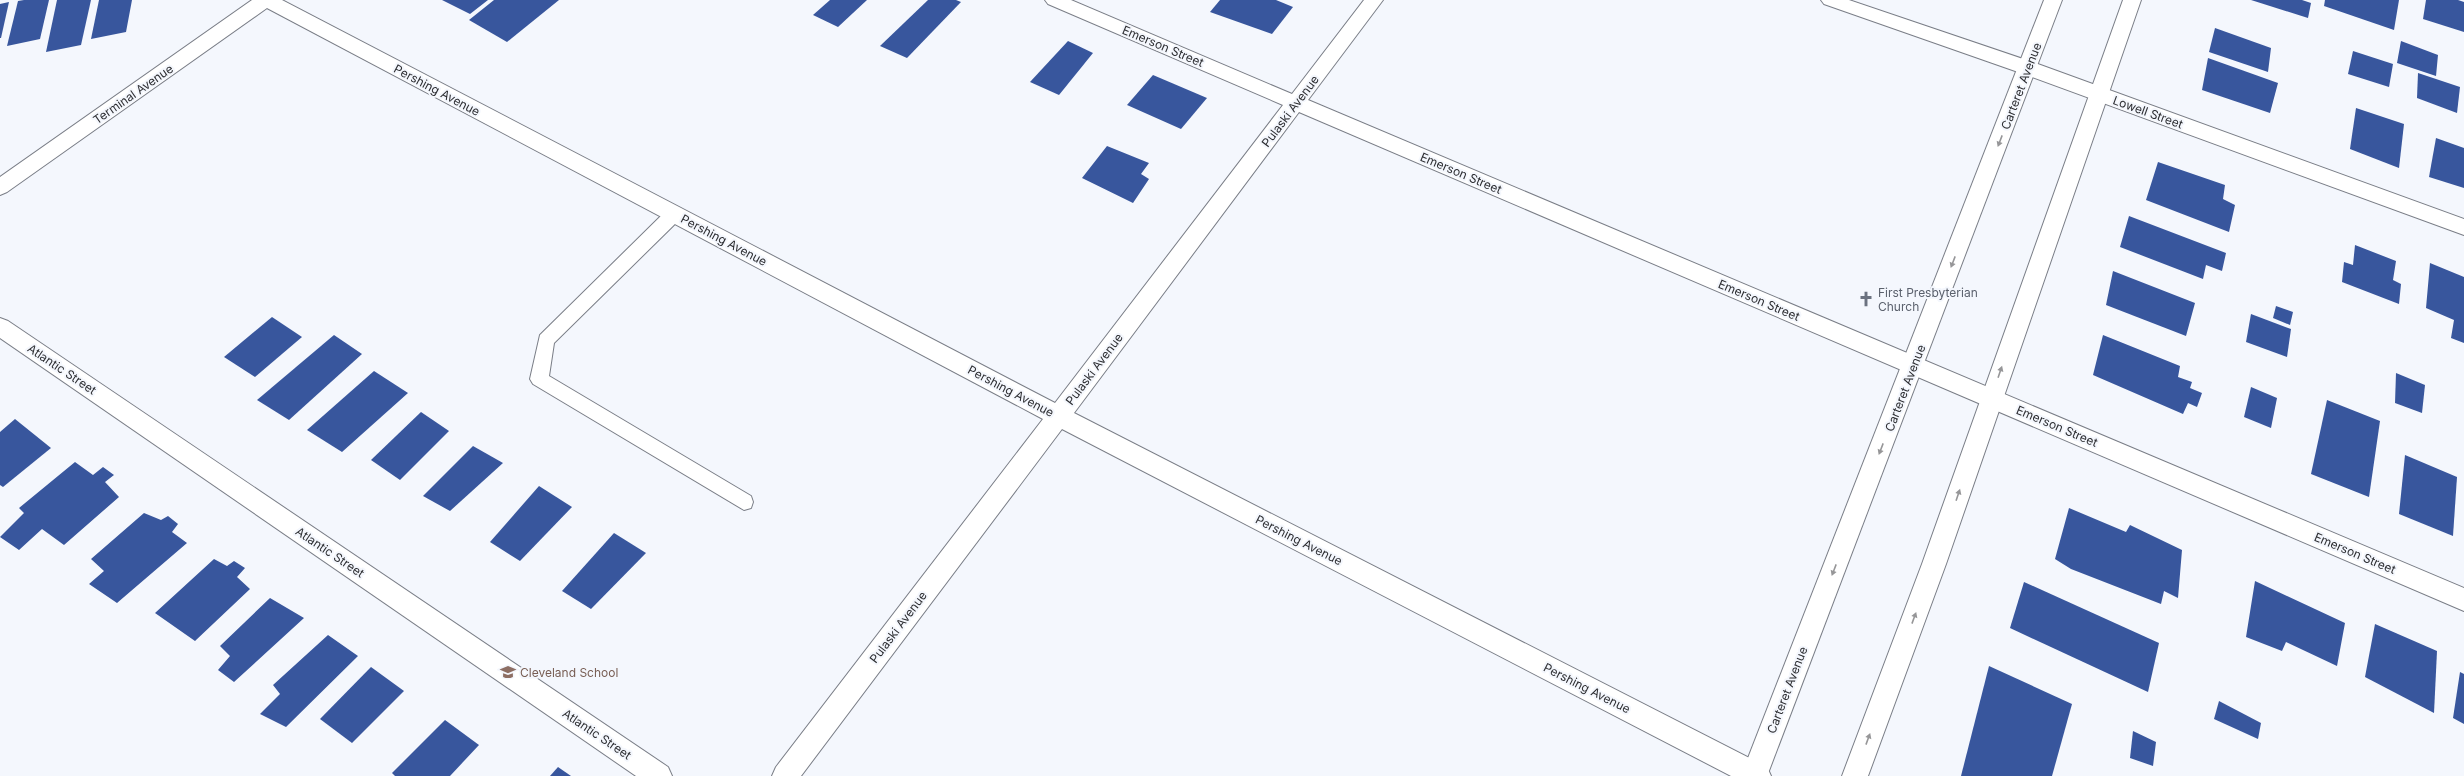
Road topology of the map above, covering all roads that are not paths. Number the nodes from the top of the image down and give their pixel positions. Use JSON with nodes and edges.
{"nodes":[{"id":1,"x":266,"y":0,"type":"edge"},
{"id":2,"x":1054,"y":0,"type":"edge"},
{"id":3,"x":1374,"y":0,"type":"edge"},
{"id":4,"x":1830,"y":0,"type":"edge"},
{"id":5,"x":2053,"y":0,"type":"edge"},
{"id":6,"x":2132,"y":0,"type":"edge"},
{"id":7,"x":2028,"y":68,"type":"junction"},
{"id":8,"x":2100,"y":95,"type":"junction"},
{"id":9,"x":1296,"y":103,"type":"junction"},
{"id":10,"x":0,"y":187,"type":"edge"},
{"id":11,"x":674,"y":214,"type":"junction"},
{"id":12,"x":2464,"y":227,"type":"edge"},
{"id":13,"x":0,"y":327,"type":"edge"},
{"id":14,"x":1913,"y":366,"type":"junction"},
{"id":15,"x":1991,"y":398,"type":"junction"},
{"id":16,"x":1058,"y":416,"type":"junction"},
{"id":17,"x":744,"y":502,"type":"dead end"},
{"id":18,"x":2464,"y":600,"type":"edge"},
{"id":19,"x":1756,"y":775,"type":"edge"},
{"id":20,"x":659,"y":776,"type":"edge"},
{"id":21,"x":785,"y":776,"type":"edge"},
{"id":22,"x":1855,"y":776,"type":"edge"}],
"edges":[{"from":1,"to":10,"type":"street","name":"Terminal Avenue"},
{"from":1,"to":11,"type":"street","name":"Pershing Avenue"},
{"from":2,"to":9,"type":"street","name":"Emerson Street"},
{"from":3,"to":9,"type":"street","name":"Pulaski Avenue"},
{"from":4,"to":7,"type":"street","name":"Lowell Street"},
{"from":5,"to":7,"type":"street","name":"Carteret Avenue"},
{"from":6,"to":8,"type":"street"},
{"from":7,"to":8,"type":"street","name":"Lowell Street"},
{"from":7,"to":14,"type":"street","name":"Carteret Avenue","one_way":true},
{"from":8,"to":12,"type":"street","name":"Lowell Street"},
{"from":15,"to":8,"type":"street","one_way":true},
{"from":9,"to":14,"type":"street","name":"Emerson Street"},
{"from":9,"to":16,"type":"street","name":"Pulaski Avenue"},
{"from":11,"to":16,"type":"street","name":"Pershing Avenue"},
{"from":11,"to":17,"type":"lane"},
{"from":13,"to":20,"type":"street","name":"Atlantic Street"},
{"from":14,"to":15,"type":"street","name":"Emerson Street"},
{"from":14,"to":19,"type":"street","name":"Carteret Avenue","one_way":true},
{"from":15,"to":18,"type":"street","name":"Emerson Street"},
{"from":22,"to":15,"type":"street","one_way":true},
{"from":16,"to":19,"type":"street","name":"Pershing Avenue"},
{"from":16,"to":21,"type":"street","name":"Pulaski Avenue"}]}
